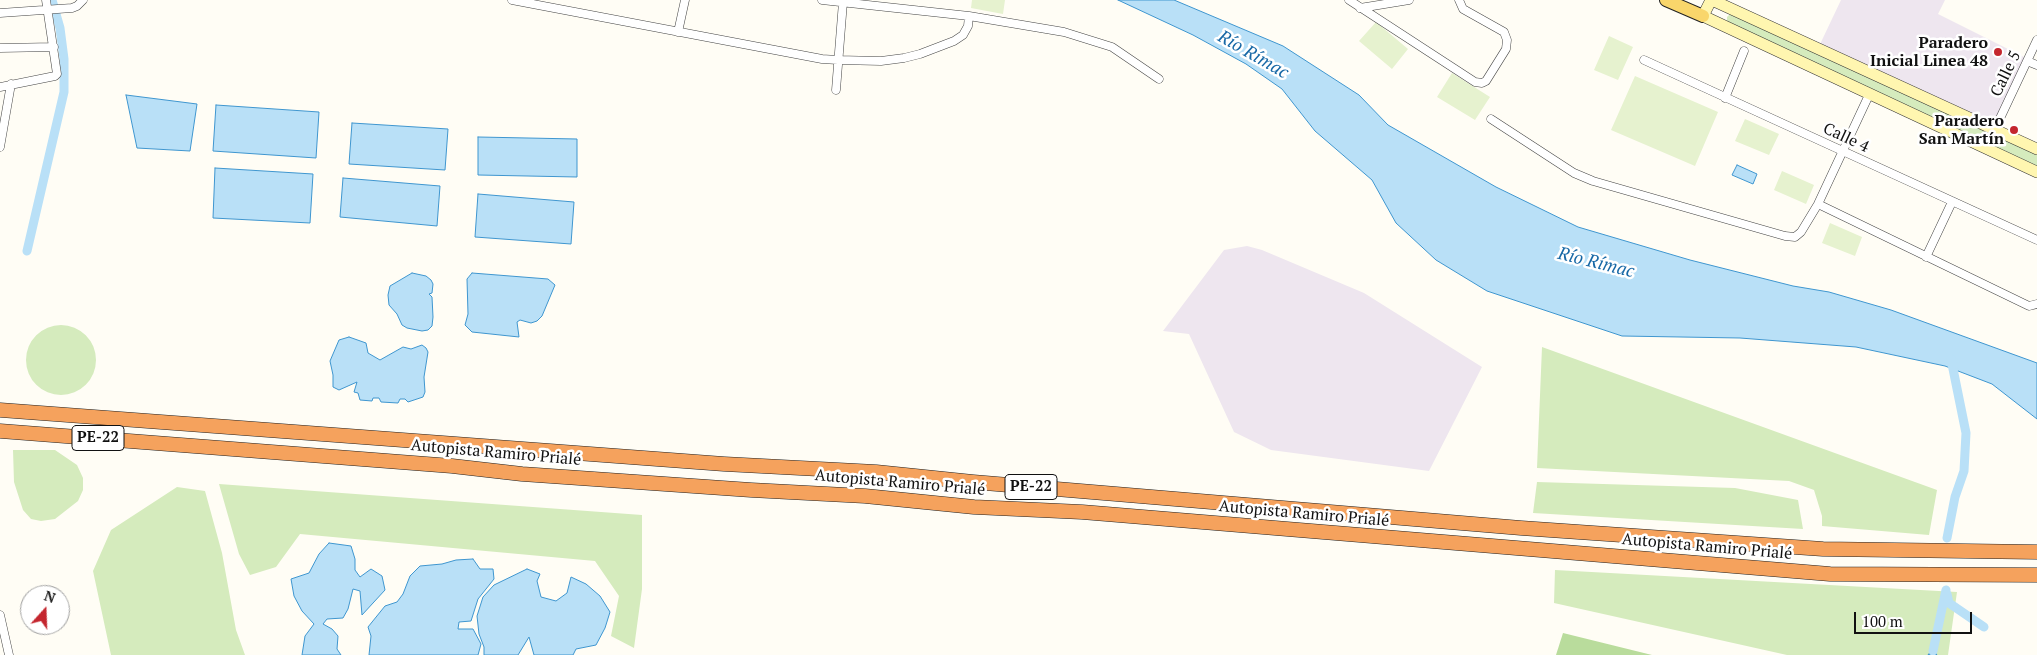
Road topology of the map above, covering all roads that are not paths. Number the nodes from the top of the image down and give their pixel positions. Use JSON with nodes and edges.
{"nodes":[{"id":1,"x":46,"y":0,"type":"edge"},
{"id":2,"x":83,"y":0,"type":"edge"},
{"id":3,"x":512,"y":0,"type":"edge"},
{"id":4,"x":685,"y":0,"type":"edge"},
{"id":5,"x":822,"y":0,"type":"edge"},
{"id":6,"x":1349,"y":0,"type":"edge"},
{"id":7,"x":1409,"y":0,"type":"edge"},
{"id":8,"x":1459,"y":0,"type":"edge"},
{"id":9,"x":1666,"y":0,"type":"edge"},
{"id":10,"x":1711,"y":0,"type":"edge"},
{"id":11,"x":843,"y":2,"type":"junction"},
{"id":12,"x":1725,"y":3,"type":"edge"},
{"id":13,"x":1360,"y":8,"type":"junction"},
{"id":14,"x":49,"y":10,"type":"junction"},
{"id":15,"x":0,"y":13,"type":"edge"},
{"id":16,"x":969,"y":16,"type":"junction"},
{"id":17,"x":1703,"y":16,"type":"junction"},
{"id":18,"x":1716,"y":22,"type":"junction"},
{"id":19,"x":678,"y":32,"type":"junction"},
{"id":20,"x":2037,"y":40,"type":"edge"},
{"id":21,"x":54,"y":47,"type":"junction"},
{"id":22,"x":0,"y":48,"type":"edge"},
{"id":23,"x":1744,"y":51,"type":"dead end"},
{"id":24,"x":838,"y":60,"type":"junction"},
{"id":25,"x":1644,"y":60,"type":"dead end"},
{"id":26,"x":2028,"y":61,"type":"junction"},
{"id":27,"x":2037,"y":65,"type":"edge"},
{"id":28,"x":1159,"y":79,"type":"dead end"},
{"id":29,"x":11,"y":84,"type":"junction"},
{"id":30,"x":0,"y":87,"type":"edge"},
{"id":31,"x":836,"y":90,"type":"dead end"},
{"id":32,"x":1869,"y":95,"type":"junction"},
{"id":33,"x":1725,"y":98,"type":"junction"},
{"id":34,"x":1491,"y":119,"type":"dead end"},
{"id":35,"x":1995,"y":129,"type":"junction"},
{"id":36,"x":0,"y":147,"type":"edge"},
{"id":37,"x":1986,"y":148,"type":"junction"},
{"id":38,"x":2037,"y":149,"type":"edge"},
{"id":39,"x":1842,"y":152,"type":"junction"},
{"id":40,"x":2037,"y":172,"type":"edge"},
{"id":41,"x":1952,"y":202,"type":"junction"},
{"id":42,"x":1818,"y":204,"type":"junction"},
{"id":43,"x":2037,"y":240,"type":"edge"},
{"id":44,"x":1926,"y":256,"type":"junction"},
{"id":45,"x":2037,"y":304,"type":"edge"},
{"id":46,"x":0,"y":410,"type":"edge"},
{"id":47,"x":0,"y":431,"type":"edge"},
{"id":48,"x":2037,"y":552,"type":"edge"},
{"id":49,"x":2037,"y":575,"type":"edge"},
{"id":50,"x":0,"y":615,"type":"edge"},
{"id":51,"x":9,"y":655,"type":"edge"}],
"edges":[{"from":1,"to":14,"type":"street"},
{"from":2,"to":14,"type":"street"},
{"from":3,"to":19,"type":"street"},
{"from":4,"to":19,"type":"street"},
{"from":5,"to":11,"type":"street"},
{"from":6,"to":13,"type":"street"},
{"from":7,"to":13,"type":"street"},
{"from":8,"to":13,"type":"street"},
{"from":9,"to":17,"type":"main road"},
{"from":10,"to":12,"type":"main road"},
{"from":10,"to":17,"type":"main road"},
{"from":11,"to":16,"type":"street"},
{"from":11,"to":24,"type":"street"},
{"from":12,"to":18,"type":"main road"},
{"from":12,"to":35,"type":"main road"},
{"from":14,"to":15,"type":"street"},
{"from":14,"to":21,"type":"street"},
{"from":16,"to":24,"type":"street"},
{"from":16,"to":28,"type":"street"},
{"from":17,"to":18,"type":"main road"},
{"from":18,"to":32,"type":"main road"},
{"from":19,"to":24,"type":"street"},
{"from":20,"to":26,"type":"street","name":"Calle 5"},
{"from":21,"to":22,"type":"street"},
{"from":21,"to":29,"type":"street"},
{"from":23,"to":33,"type":"street"},
{"from":24,"to":31,"type":"street"},
{"from":25,"to":33,"type":"street","name":"Calle 4"},
{"from":26,"to":27,"type":"street"},
{"from":26,"to":35,"type":"street","name":"Calle 5"},
{"from":29,"to":30,"type":"street"},
{"from":29,"to":36,"type":"street"},
{"from":32,"to":37,"type":"main road"},
{"from":32,"to":39,"type":"street"},
{"from":33,"to":39,"type":"street","name":"Calle 4"},
{"from":34,"to":42,"type":"street"},
{"from":35,"to":37,"type":"street","name":"Calle 5"},
{"from":35,"to":38,"type":"main road"},
{"from":37,"to":40,"type":"main road"},
{"from":39,"to":41,"type":"street","name":"Calle 4"},
{"from":39,"to":42,"type":"street"},
{"from":41,"to":43,"type":"street","name":"Calle 4"},
{"from":41,"to":44,"type":"street"},
{"from":42,"to":44,"type":"street"},
{"from":44,"to":45,"type":"street"},
{"from":46,"to":48,"type":"highway","name":"Autopista Ramiro Prialé","number":"PE-22"},
{"from":47,"to":49,"type":"highway","name":"Autopista Ramiro Prialé","number":"PE-22"},
{"from":50,"to":51,"type":"street"}]}
